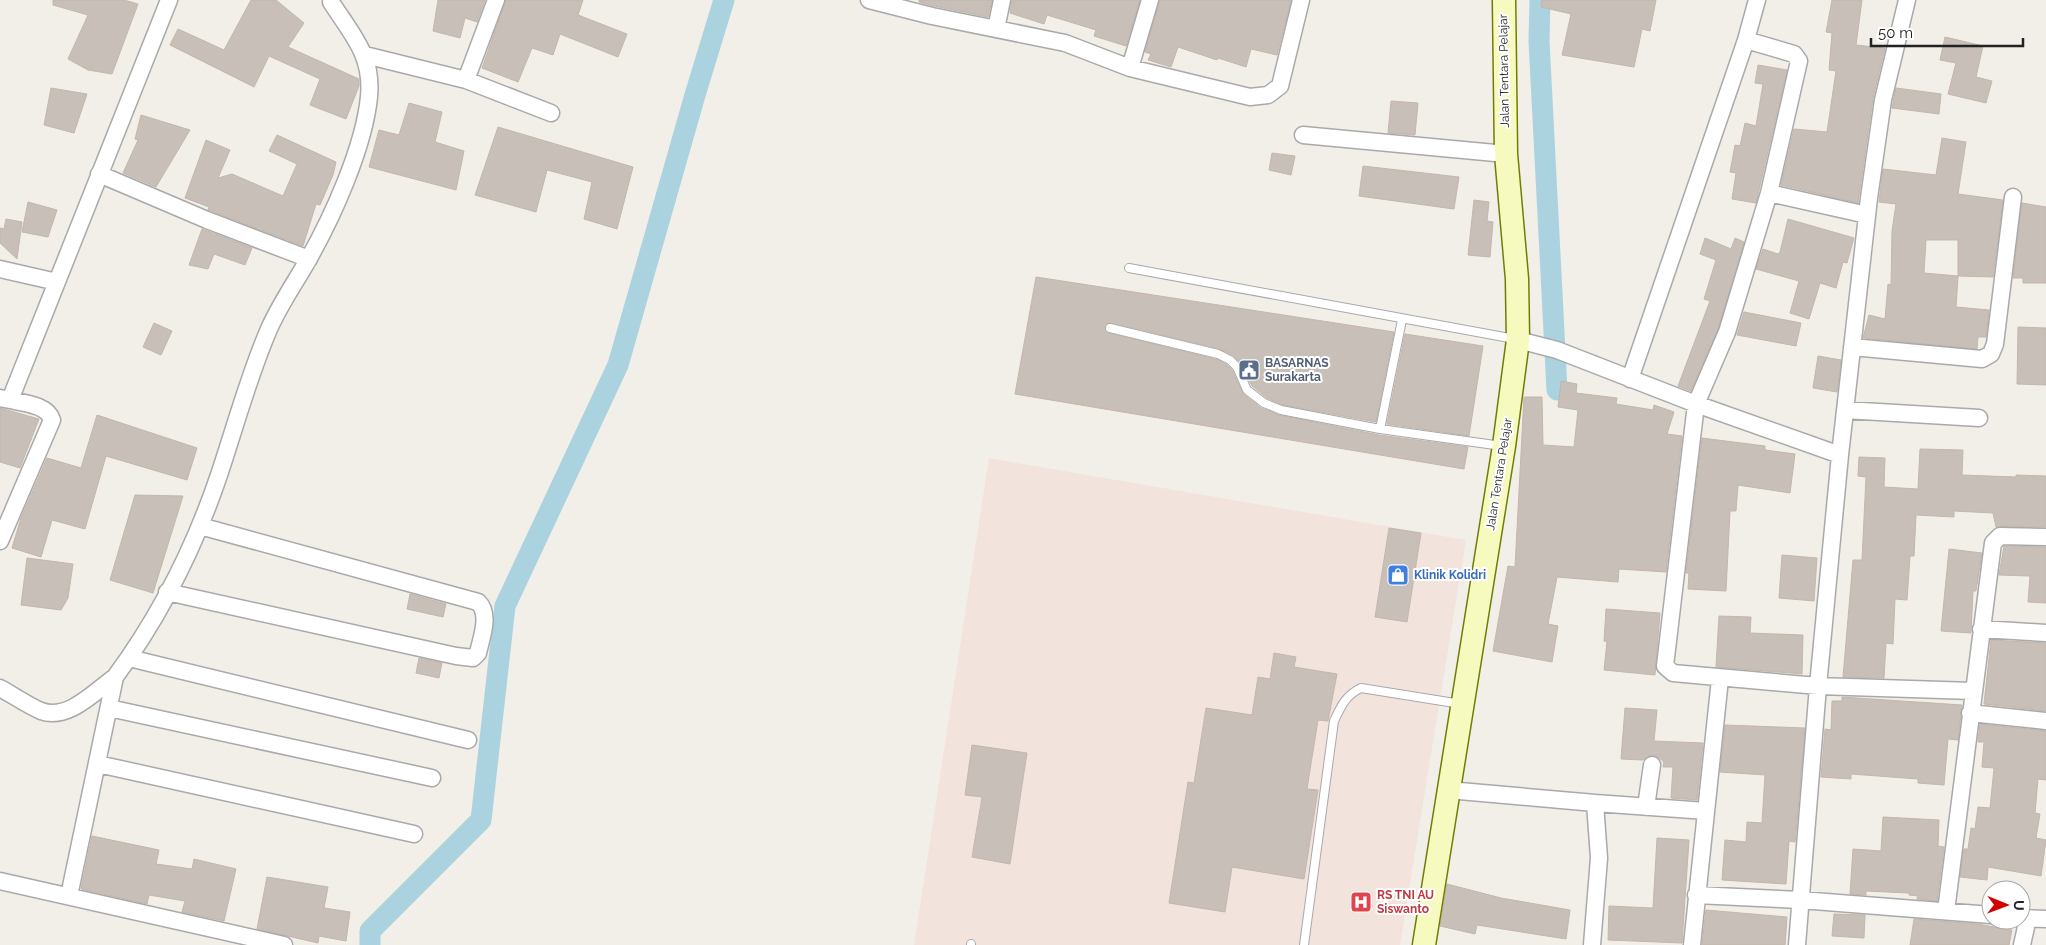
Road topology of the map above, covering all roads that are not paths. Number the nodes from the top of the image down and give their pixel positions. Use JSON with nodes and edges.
{"nodes":[{"id":1,"x":168,"y":0,"type":"edge"},
{"id":2,"x":496,"y":0,"type":"edge"},
{"id":3,"x":1002,"y":0,"type":"edge"},
{"id":4,"x":1150,"y":0,"type":"edge"},
{"id":5,"x":1300,"y":0,"type":"edge"},
{"id":6,"x":1504,"y":0,"type":"edge"},
{"id":7,"x":1757,"y":0,"type":"edge"},
{"id":8,"x":1907,"y":0,"type":"edge"},
{"id":9,"x":331,"y":1,"type":"edge"},
{"id":10,"x":876,"y":1,"type":"edge"},
{"id":11,"x":996,"y":29,"type":"junction"},
{"id":12,"x":1746,"y":40,"type":"junction"},
{"id":13,"x":365,"y":55,"type":"junction"},
{"id":14,"x":1130,"y":68,"type":"junction"},
{"id":15,"x":466,"y":80,"type":"junction"},
{"id":16,"x":551,"y":113,"type":"dead end"},
{"id":17,"x":1303,"y":135,"type":"dead end"},
{"id":18,"x":1506,"y":154,"type":"junction"},
{"id":19,"x":99,"y":174,"type":"junction"},
{"id":20,"x":1769,"y":193,"type":"junction"},
{"id":21,"x":2013,"y":197,"type":"dead end"},
{"id":22,"x":1867,"y":215,"type":"junction"},
{"id":23,"x":309,"y":259,"type":"junction"},
{"id":24,"x":1129,"y":268,"type":"dead end"},
{"id":25,"x":0,"y":269,"type":"edge"},
{"id":26,"x":57,"y":282,"type":"junction"},
{"id":27,"x":1402,"y":320,"type":"junction"},
{"id":28,"x":1110,"y":328,"type":"dead end"},
{"id":29,"x":1518,"y":340,"type":"junction"},
{"id":30,"x":1852,"y":347,"type":"junction"},
{"id":31,"x":1630,"y":379,"type":"junction"},
{"id":32,"x":5,"y":399,"type":"edge"},
{"id":33,"x":1696,"y":404,"type":"junction"},
{"id":34,"x":1845,"y":410,"type":"junction"},
{"id":35,"x":1979,"y":418,"type":"dead end"},
{"id":36,"x":1380,"y":429,"type":"junction"},
{"id":37,"x":1504,"y":446,"type":"junction"},
{"id":38,"x":1840,"y":455,"type":"junction"},
{"id":39,"x":200,"y":526,"type":"junction"},
{"id":40,"x":2046,"y":538,"type":"edge"},
{"id":41,"x":0,"y":541,"type":"edge"},
{"id":42,"x":167,"y":592,"type":"junction"},
{"id":43,"x":1981,"y":629,"type":"junction"},
{"id":44,"x":2046,"y":634,"type":"edge"},
{"id":45,"x":129,"y":658,"type":"junction"},
{"id":46,"x":115,"y":677,"type":"junction"},
{"id":47,"x":1720,"y":678,"type":"junction"},
{"id":48,"x":1818,"y":686,"type":"junction"},
{"id":49,"x":0,"y":688,"type":"edge"},
{"id":50,"x":1973,"y":691,"type":"junction"},
{"id":51,"x":1461,"y":704,"type":"junction"},
{"id":52,"x":109,"y":708,"type":"junction"},
{"id":53,"x":1970,"y":713,"type":"junction"},
{"id":54,"x":2046,"y":721,"type":"edge"},
{"id":55,"x":468,"y":740,"type":"dead end"},
{"id":56,"x":98,"y":764,"type":"junction"},
{"id":57,"x":1652,"y":764,"type":"dead end"},
{"id":58,"x":432,"y":778,"type":"dead end"},
{"id":59,"x":1448,"y":790,"type":"junction"},
{"id":60,"x":1595,"y":803,"type":"junction"},
{"id":61,"x":1646,"y":807,"type":"junction"},
{"id":62,"x":1706,"y":811,"type":"junction"},
{"id":63,"x":414,"y":834,"type":"dead end"},
{"id":64,"x":0,"y":881,"type":"edge"},
{"id":65,"x":1696,"y":895,"type":"junction"},
{"id":66,"x":69,"y":896,"type":"junction"},
{"id":67,"x":1801,"y":900,"type":"junction"},
{"id":68,"x":1946,"y":911,"type":"junction"},
{"id":69,"x":1981,"y":914,"type":"edge"},
{"id":70,"x":2031,"y":918,"type":"edge"},
{"id":71,"x":2046,"y":919,"type":"edge"},
{"id":72,"x":2026,"y":930,"type":"edge"},
{"id":73,"x":284,"y":945,"type":"edge"},
{"id":74,"x":1304,"y":945,"type":"edge"},
{"id":75,"x":1424,"y":945,"type":"edge"},
{"id":76,"x":1592,"y":945,"type":"edge"},
{"id":77,"x":1692,"y":945,"type":"edge"},
{"id":78,"x":1797,"y":945,"type":"edge"},
{"id":79,"x":2022,"y":945,"type":"edge"}],
"edges":[{"from":1,"to":19,"type":"street"},
{"from":2,"to":15,"type":"street"},
{"from":3,"to":11,"type":"street"},
{"from":4,"to":14,"type":"street"},
{"from":5,"to":14,"type":"street"},
{"from":6,"to":18,"type":"main road","name":"Jalan Tentara Pelajar"},
{"from":7,"to":12,"type":"street"},
{"from":8,"to":22,"type":"street"},
{"from":9,"to":13,"type":"street"},
{"from":10,"to":11,"type":"street"},
{"from":11,"to":14,"type":"street"},
{"from":12,"to":20,"type":"street"},
{"from":12,"to":31,"type":"street"},
{"from":13,"to":15,"type":"street"},
{"from":13,"to":23,"type":"street"},
{"from":15,"to":16,"type":"street"},
{"from":17,"to":18,"type":"street"},
{"from":18,"to":29,"type":"main road","name":"Jalan Tentara Pelajar"},
{"from":19,"to":23,"type":"street"},
{"from":19,"to":26,"type":"street"},
{"from":20,"to":22,"type":"street"},
{"from":20,"to":33,"type":"street"},
{"from":21,"to":30,"type":"street"},
{"from":22,"to":30,"type":"street"},
{"from":23,"to":39,"type":"street"},
{"from":24,"to":27,"type":"lane"},
{"from":25,"to":26,"type":"street"},
{"from":26,"to":32,"type":"street"},
{"from":27,"to":29,"type":"lane"},
{"from":27,"to":36,"type":"lane"},
{"from":28,"to":36,"type":"lane"},
{"from":29,"to":31,"type":"street"},
{"from":29,"to":37,"type":"main road","name":"Jalan Tentara Pelajar"},
{"from":30,"to":34,"type":"street"},
{"from":31,"to":33,"type":"street"},
{"from":32,"to":41,"type":"street"},
{"from":33,"to":38,"type":"street"},
{"from":33,"to":47,"type":"street"},
{"from":34,"to":35,"type":"street"},
{"from":34,"to":38,"type":"street"},
{"from":36,"to":37,"type":"lane"},
{"from":37,"to":51,"type":"main road","name":"Jalan Tentara Pelajar"},
{"from":38,"to":48,"type":"street"},
{"from":39,"to":42,"type":"street"},
{"from":39,"to":42,"type":"street"},
{"from":40,"to":43,"type":"street"},
{"from":42,"to":45,"type":"street"},
{"from":43,"to":44,"type":"street"},
{"from":43,"to":50,"type":"street"},
{"from":45,"to":46,"type":"street"},
{"from":45,"to":55,"type":"street"},
{"from":46,"to":49,"type":"street"},
{"from":46,"to":52,"type":"street"},
{"from":47,"to":48,"type":"street"},
{"from":47,"to":62,"type":"street"},
{"from":48,"to":50,"type":"street"},
{"from":48,"to":67,"type":"street"},
{"from":50,"to":53,"type":"street"},
{"from":51,"to":59,"type":"main road","name":"Jalan Tentara Pelajar"},
{"from":51,"to":74,"type":"lane"},
{"from":52,"to":56,"type":"street"},
{"from":52,"to":58,"type":"street"},
{"from":53,"to":54,"type":"street"},
{"from":53,"to":68,"type":"street"},
{"from":56,"to":63,"type":"street"},
{"from":56,"to":66,"type":"street"},
{"from":57,"to":61,"type":"street"},
{"from":59,"to":60,"type":"street"},
{"from":59,"to":75,"type":"main road","name":"Jalan Tentara Pelajar"},
{"from":60,"to":61,"type":"street"},
{"from":60,"to":76,"type":"street"},
{"from":61,"to":62,"type":"street"},
{"from":62,"to":65,"type":"street"},
{"from":64,"to":66,"type":"street"},
{"from":65,"to":67,"type":"street"},
{"from":65,"to":77,"type":"street"},
{"from":66,"to":73,"type":"street"},
{"from":67,"to":68,"type":"street"},
{"from":67,"to":78,"type":"street"},
{"from":68,"to":69,"type":"street"},
{"from":70,"to":71,"type":"street"},
{"from":72,"to":79,"type":"street"}]}
